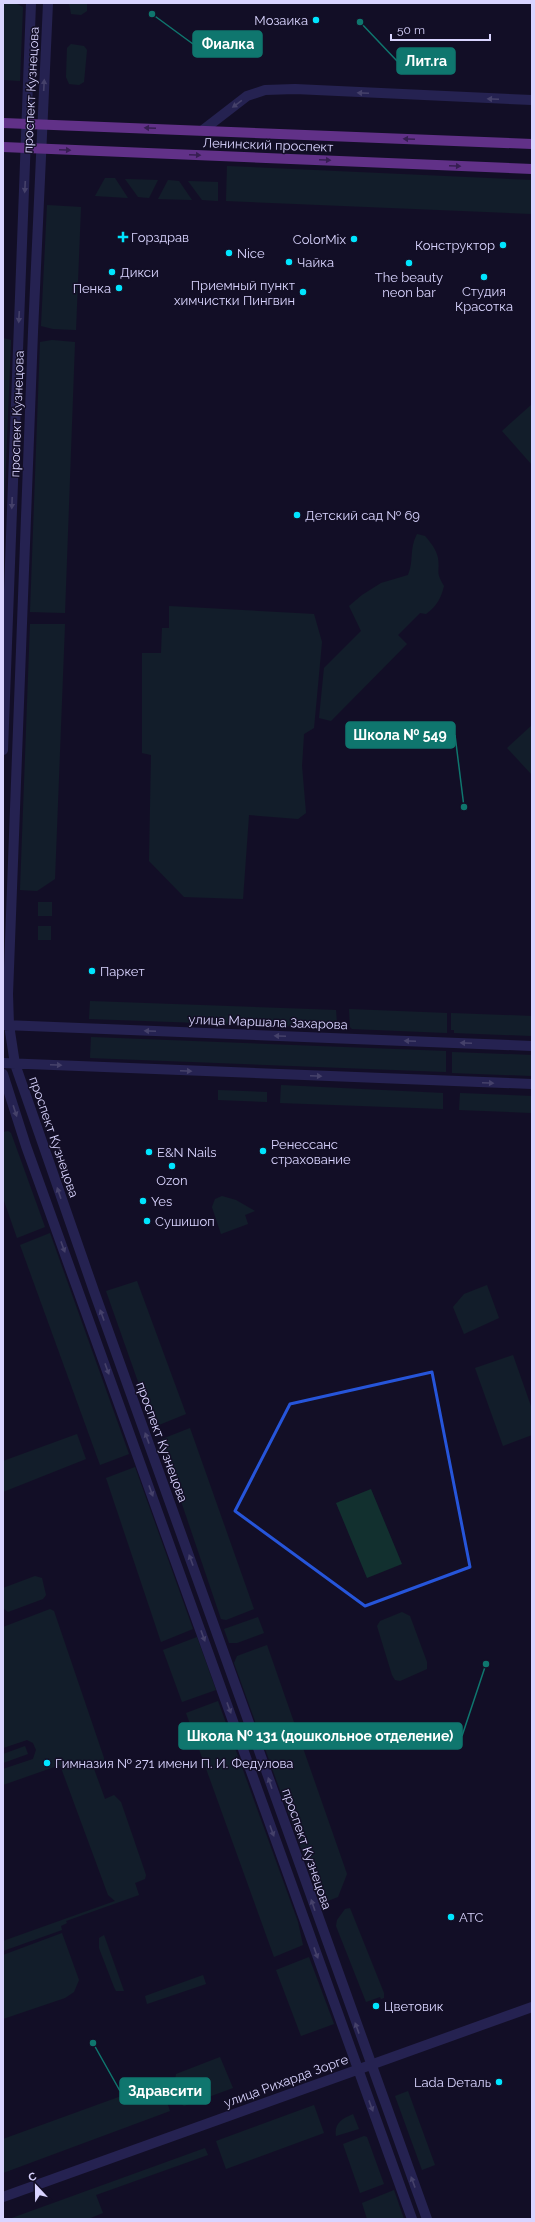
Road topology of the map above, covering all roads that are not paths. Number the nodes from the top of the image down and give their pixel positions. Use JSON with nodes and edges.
{"nodes":[{"id":1,"x":31,"y":3,"type":"edge"},
{"id":2,"x":48,"y":3,"type":"edge"},
{"id":3,"x":532,"y":100,"type":"edge"},
{"id":4,"x":3,"y":122,"type":"edge"},
{"id":5,"x":27,"y":124,"type":"junction"},
{"id":6,"x":42,"y":124,"type":"junction"},
{"id":7,"x":203,"y":130,"type":"junction"},
{"id":8,"x":532,"y":144,"type":"edge"},
{"id":9,"x":3,"y":147,"type":"edge"},
{"id":10,"x":26,"y":148,"type":"junction"},
{"id":11,"x":41,"y":149,"type":"junction"},
{"id":12,"x":532,"y":169,"type":"edge"},
{"id":13,"x":3,"y":750,"type":"edge"},
{"id":14,"x":6,"y":1025,"type":"edge"},
{"id":15,"x":532,"y":1046,"type":"edge"},
{"id":16,"x":3,"y":1063,"type":"edge"},
{"id":17,"x":15,"y":1064,"type":"junction"},
{"id":18,"x":3,"y":1074,"type":"edge"},
{"id":19,"x":532,"y":1084,"type":"edge"},
{"id":20,"x":532,"y":2007,"type":"edge"},
{"id":21,"x":371,"y":2064,"type":"junction"},
{"id":22,"x":357,"y":2069,"type":"junction"},
{"id":23,"x":3,"y":2197,"type":"edge"},
{"id":24,"x":412,"y":2219,"type":"edge"},
{"id":25,"x":427,"y":2219,"type":"edge"}],
"edges":[{"from":1,"to":5,"type":"street","name":"проспект Кузнецова"},
{"from":6,"to":2,"type":"street","name":"проспект Кузнецова","one_way":true},
{"from":3,"to":7,"type":"street","one_way":true},
{"from":4,"to":5,"type":"main road","name":"Ленинский проспект"},
{"from":5,"to":6,"type":"main road","name":"Ленинский проспект"},
{"from":5,"to":10,"type":"street","name":"проспект Кузнецова"},
{"from":7,"to":6,"type":"main road","name":"Ленинский проспект","one_way":true},
{"from":6,"to":11,"type":"street","name":"проспект Кузнецова"},
{"from":8,"to":7,"type":"main road","name":"Ленинский проспект","one_way":true},
{"from":9,"to":10,"type":"main road","name":"Ленинский проспект"},
{"from":10,"to":11,"type":"main road","name":"Ленинский проспект"},
{"from":10,"to":13,"type":"street","name":"проспект Кузнецова","one_way":true},
{"from":11,"to":12,"type":"main road","name":"Ленинский проспект","one_way":true},
{"from":11,"to":14,"type":"street","name":"проспект Кузнецова"},
{"from":15,"to":14,"type":"street","name":"улица Маршала Захарова","one_way":true},
{"from":14,"to":17,"type":"street","name":"проспект Кузнецова"},
{"from":16,"to":17,"type":"street"},
{"from":17,"to":19,"type":"street","one_way":true},
{"from":21,"to":17,"type":"street","name":"проспект Кузнецова","one_way":true},
{"from":18,"to":22,"type":"street","name":"проспект Кузнецова","one_way":true},
{"from":20,"to":21,"type":"street","name":"улица Рихарда Зорге"},
{"from":21,"to":22,"type":"street","name":"улица Рихарда Зорге"},
{"from":25,"to":21,"type":"street","name":"проспект Кузнецова","one_way":true},
{"from":22,"to":23,"type":"street","name":"улица Рихарда Зорге"},
{"from":22,"to":24,"type":"street","name":"проспект Кузнецова","one_way":true}]}
